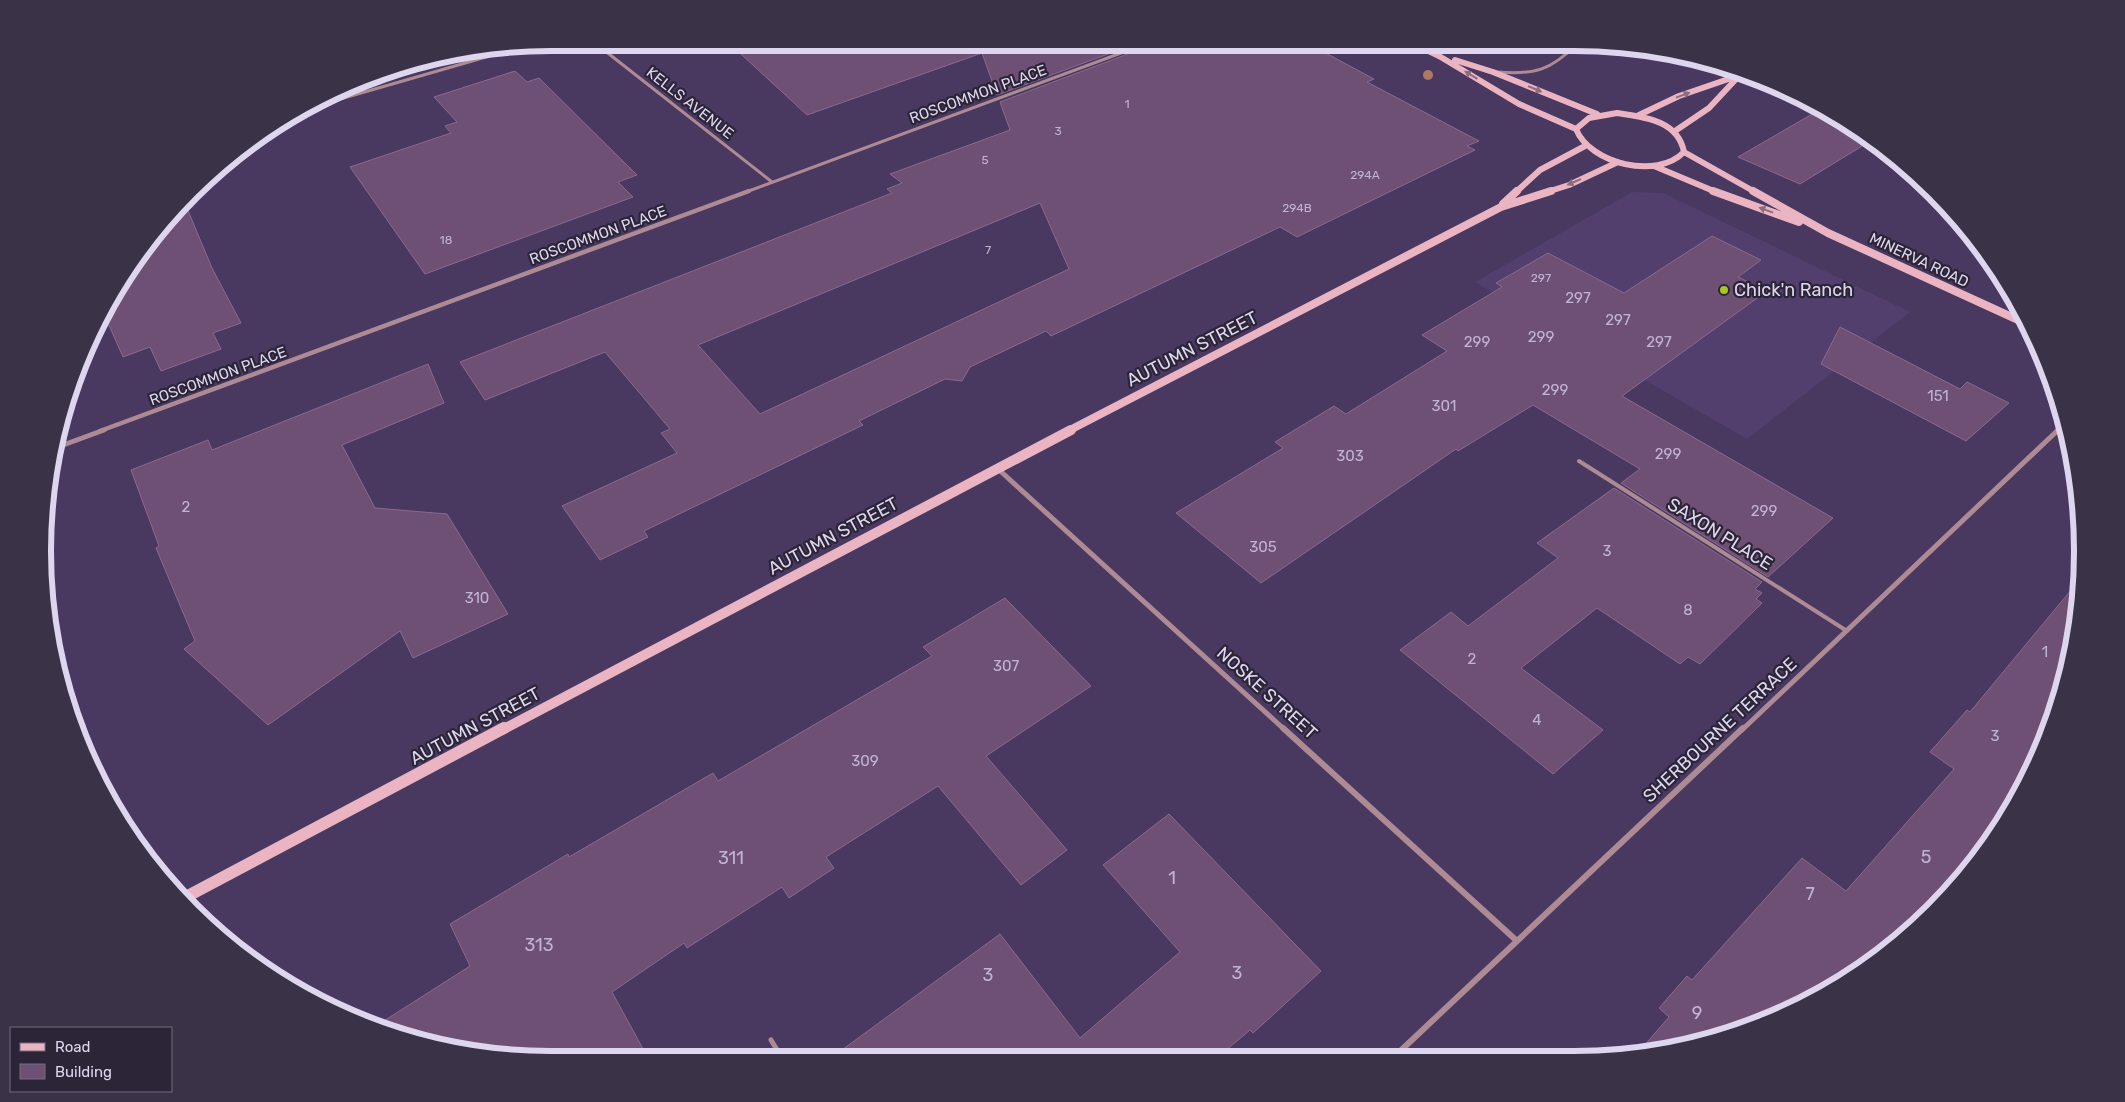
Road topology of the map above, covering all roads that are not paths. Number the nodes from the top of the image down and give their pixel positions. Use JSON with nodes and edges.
{"nodes":[{"id":1,"x":606,"y":51,"type":"edge"},
{"id":2,"x":1126,"y":51,"type":"edge"},
{"id":3,"x":1429,"y":51,"type":"edge"},
{"id":4,"x":1570,"y":51,"type":"edge"},
{"id":5,"x":493,"y":55,"type":"edge"},
{"id":6,"x":1439,"y":56,"type":"junction"},
{"id":7,"x":1493,"y":72,"type":"junction"},
{"id":8,"x":1734,"y":78,"type":"edge"},
{"id":9,"x":1737,"y":79,"type":"edge"},
{"id":10,"x":336,"y":100,"type":"edge"},
{"id":11,"x":1597,"y":114,"type":"junction"},
{"id":12,"x":1639,"y":115,"type":"junction"},
{"id":13,"x":1576,"y":129,"type":"junction"},
{"id":14,"x":1675,"y":131,"type":"junction"},
{"id":15,"x":1585,"y":146,"type":"junction"},
{"id":16,"x":1684,"y":152,"type":"junction"},
{"id":17,"x":1618,"y":162,"type":"junction"},
{"id":18,"x":1653,"y":166,"type":"junction"},
{"id":19,"x":772,"y":182,"type":"junction"},
{"id":20,"x":1500,"y":207,"type":"junction"},
{"id":21,"x":1828,"y":233,"type":"junction"},
{"id":22,"x":2016,"y":319,"type":"edge"},
{"id":23,"x":2059,"y":429,"type":"edge"},
{"id":24,"x":63,"y":445,"type":"edge"},
{"id":25,"x":1579,"y":461,"type":"dead end"},
{"id":26,"x":997,"y":468,"type":"junction"},
{"id":27,"x":1847,"y":631,"type":"junction"},
{"id":28,"x":189,"y":895,"type":"edge"},
{"id":29,"x":1517,"y":941,"type":"junction"},
{"id":30,"x":770,"y":1040,"type":"dead end"},
{"id":31,"x":777,"y":1051,"type":"edge"},
{"id":32,"x":1400,"y":1051,"type":"edge"}],
"edges":[{"from":1,"to":19,"type":"street","name":"KELLS AVENUE"},
{"from":2,"to":19,"type":"street","name":"ROSCOMMON PLACE"},
{"from":3,"to":6,"type":"street"},
{"from":4,"to":7,"type":"street"},
{"from":5,"to":10,"type":"street"},
{"from":6,"to":7,"type":"street"},
{"from":13,"to":6,"type":"street","one_way":true},
{"from":7,"to":11,"type":"street","one_way":true},
{"from":12,"to":8,"type":"street","one_way":true},
{"from":9,"to":14,"type":"street"},
{"from":11,"to":12,"type":"street"},
{"from":11,"to":13,"type":"street"},
{"from":12,"to":14,"type":"street"},
{"from":13,"to":15,"type":"street"},
{"from":14,"to":16,"type":"street"},
{"from":15,"to":17,"type":"street"},
{"from":15,"to":20,"type":"street","name":"AUTUMN STREET"},
{"from":16,"to":18,"type":"street"},
{"from":16,"to":21,"type":"street","name":"MINERVA ROAD"},
{"from":17,"to":18,"type":"street"},
{"from":17,"to":20,"type":"street","name":"AUTUMN STREET","one_way":true},
{"from":21,"to":18,"type":"street","name":"MINERVA ROAD","one_way":true},
{"from":19,"to":24,"type":"street","name":"ROSCOMMON PLACE"},
{"from":20,"to":26,"type":"street","name":"AUTUMN STREET"},
{"from":21,"to":22,"type":"street","name":"MINERVA ROAD"},
{"from":23,"to":27,"type":"street","name":"SHERBOURNE TERRACE"},
{"from":25,"to":27,"type":"lane","name":"SAXON PLACE"},
{"from":26,"to":28,"type":"street","name":"AUTUMN STREET"},
{"from":26,"to":29,"type":"street","name":"NOSKE STREET"},
{"from":27,"to":29,"type":"street","name":"SHERBOURNE TERRACE"},
{"from":29,"to":32,"type":"street","name":"SHERBOURNE TERRACE"},
{"from":30,"to":31,"type":"lane"}]}
